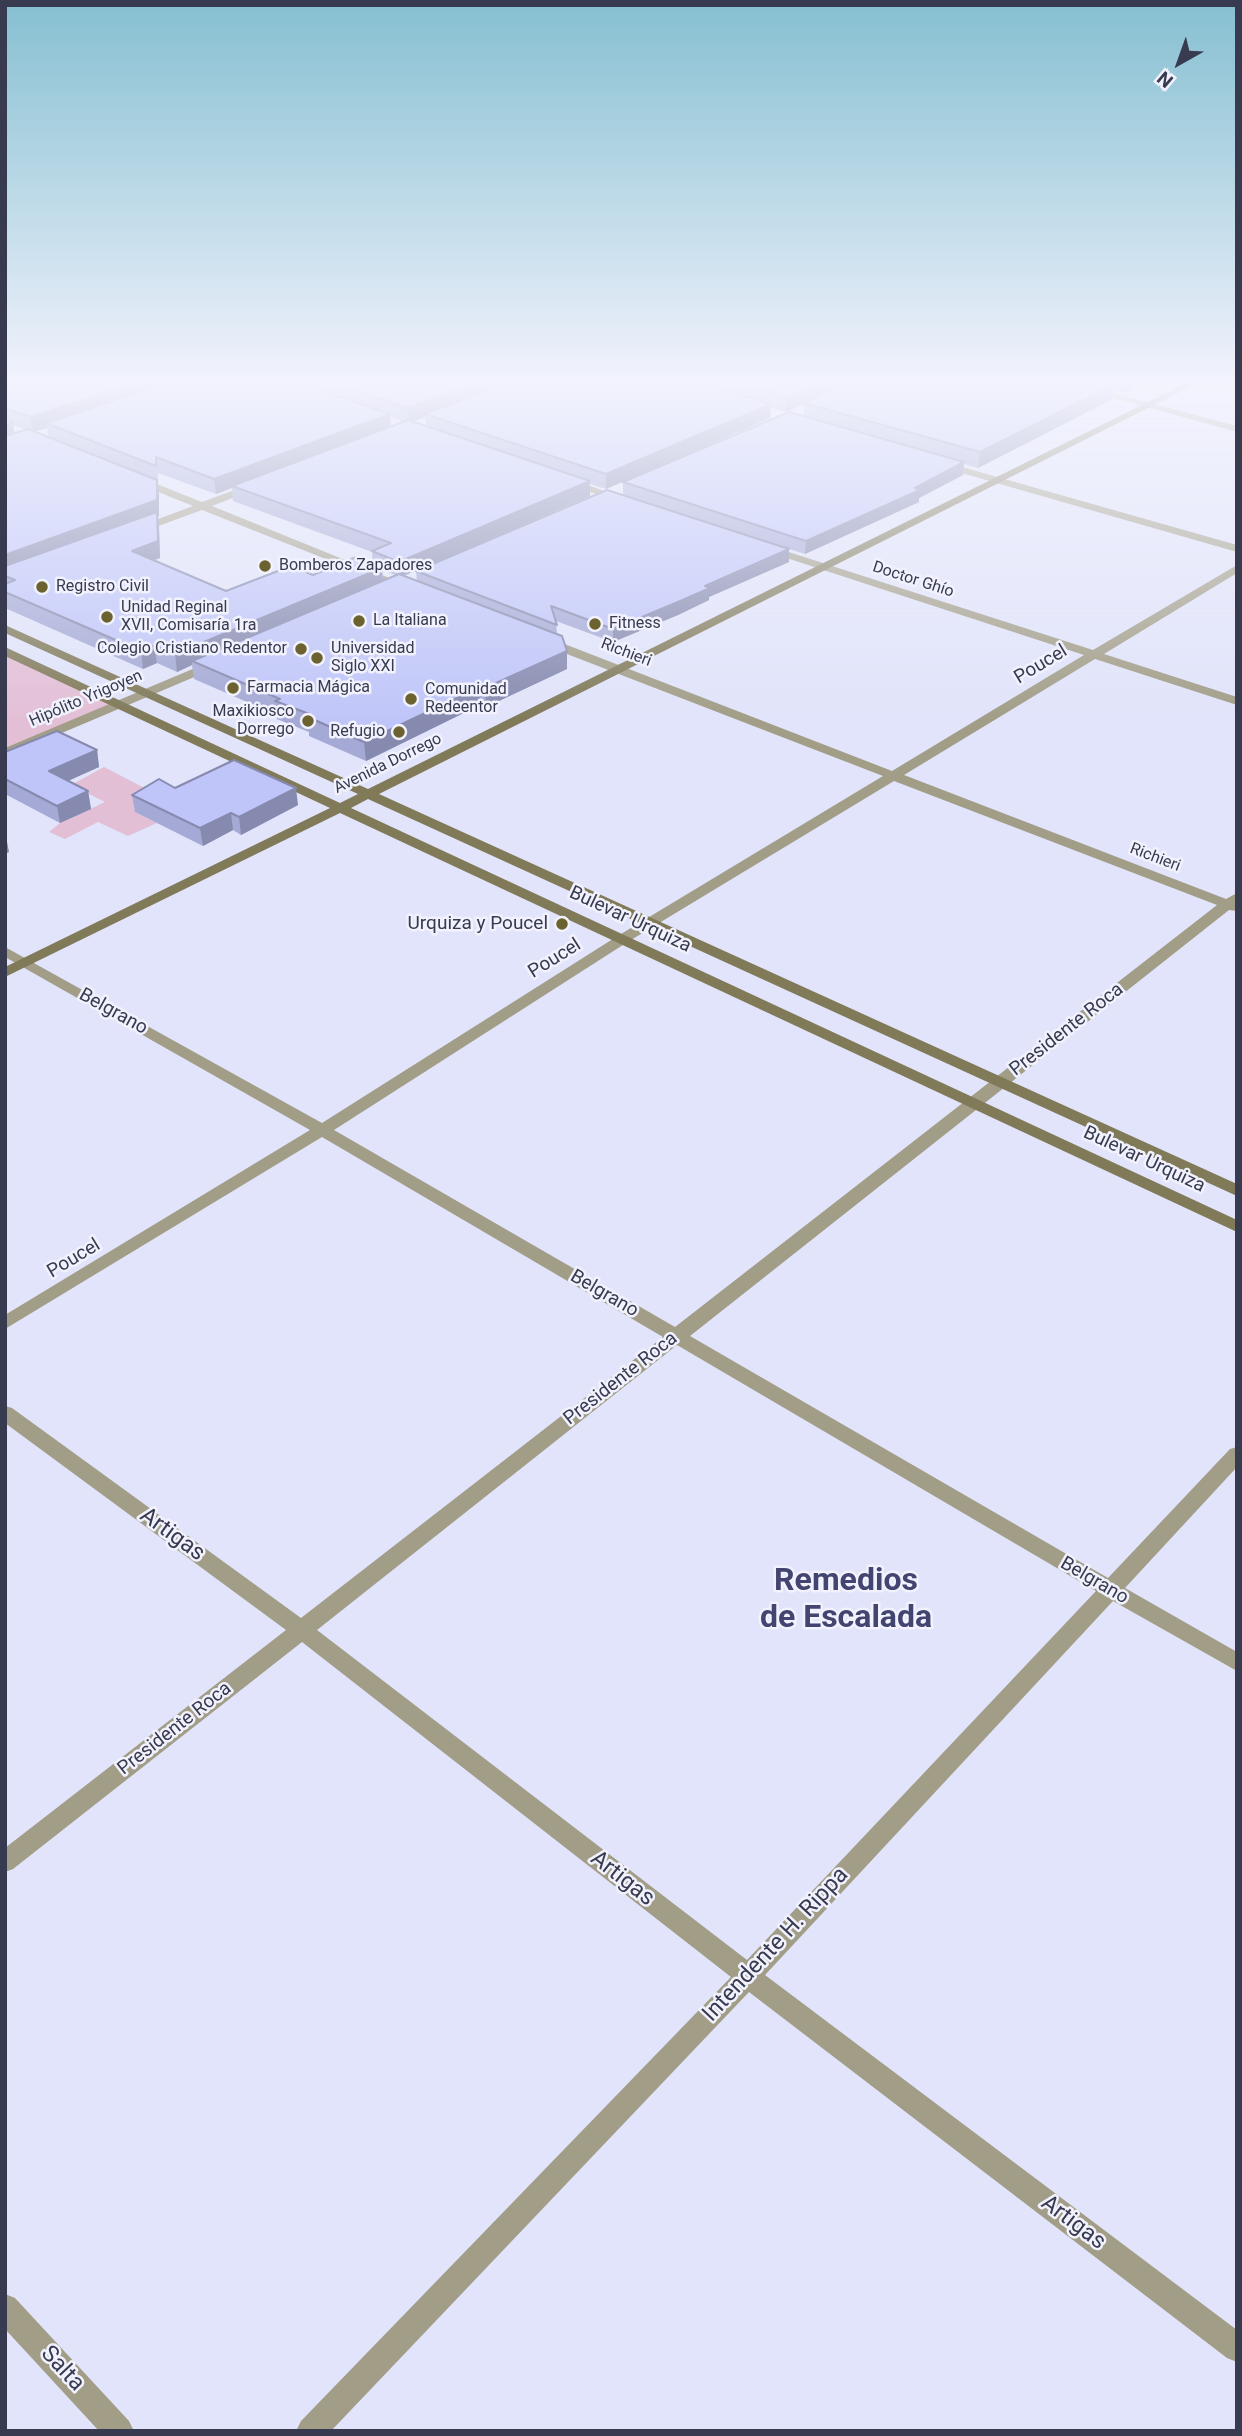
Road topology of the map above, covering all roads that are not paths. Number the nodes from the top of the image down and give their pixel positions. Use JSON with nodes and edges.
{"nodes":[{"id":1,"x":174,"y":494,"type":"edge"},
{"id":2,"x":234,"y":494,"type":"edge"},
{"id":3,"x":604,"y":494,"type":"edge"},
{"id":4,"x":611,"y":494,"type":"edge"},
{"id":5,"x":973,"y":494,"type":"edge"},
{"id":6,"x":1043,"y":494,"type":"edge"},
{"id":7,"x":608,"y":495,"type":"junction"},
{"id":8,"x":632,"y":503,"type":"edge"},
{"id":9,"x":586,"y":504,"type":"edge"},
{"id":10,"x":203,"y":505,"type":"junction"},
{"id":11,"x":129,"y":533,"type":"edge"},
{"id":12,"x":760,"y":546,"type":"edge"},
{"id":13,"x":1237,"y":549,"type":"edge"},
{"id":14,"x":824,"y":568,"type":"junction"},
{"id":15,"x":1237,"y":568,"type":"edge"},
{"id":16,"x":417,"y":577,"type":"edge"},
{"id":17,"x":400,"y":584,"type":"junction"},
{"id":18,"x":377,"y":594,"type":"edge"},
{"id":19,"x":425,"y":594,"type":"edge"},
{"id":20,"x":5,"y":628,"type":"edge"},
{"id":21,"x":529,"y":634,"type":"edge"},
{"id":22,"x":5,"y":651,"type":"edge"},
{"id":23,"x":1095,"y":655,"type":"junction"},
{"id":24,"x":223,"y":660,"type":"edge"},
{"id":25,"x":620,"y":670,"type":"junction"},
{"id":26,"x":147,"y":693,"type":"junction"},
{"id":27,"x":1237,"y":701,"type":"edge"},
{"id":28,"x":119,"y":705,"type":"junction"},
{"id":29,"x":5,"y":753,"type":"edge"},
{"id":30,"x":893,"y":775,"type":"junction"},
{"id":31,"x":367,"y":793,"type":"junction"},
{"id":32,"x":339,"y":807,"type":"junction"},
{"id":33,"x":1233,"y":903,"type":"edge"},
{"id":34,"x":650,"y":922,"type":"junction"},
{"id":35,"x":621,"y":940,"type":"junction"},
{"id":36,"x":5,"y":951,"type":"edge"},
{"id":37,"x":25,"y":963,"type":"junction"},
{"id":38,"x":5,"y":973,"type":"edge"},
{"id":39,"x":1000,"y":1082,"type":"junction"},
{"id":40,"x":973,"y":1104,"type":"junction"},
{"id":41,"x":322,"y":1130,"type":"junction"},
{"id":42,"x":1237,"y":1191,"type":"edge"},
{"id":43,"x":1237,"y":1227,"type":"edge"},
{"id":44,"x":5,"y":1323,"type":"edge"},
{"id":45,"x":676,"y":1336,"type":"junction"},
{"id":46,"x":5,"y":1413,"type":"edge"},
{"id":47,"x":1237,"y":1454,"type":"edge"},
{"id":48,"x":1110,"y":1590,"type":"junction"},
{"id":49,"x":302,"y":1629,"type":"junction"},
{"id":50,"x":1237,"y":1663,"type":"edge"},
{"id":51,"x":5,"y":1862,"type":"edge"},
{"id":52,"x":748,"y":1976,"type":"junction"},
{"id":53,"x":5,"y":2308,"type":"edge"},
{"id":54,"x":1237,"y":2348,"type":"edge"},
{"id":55,"x":119,"y":2431,"type":"edge"},
{"id":56,"x":311,"y":2431,"type":"edge"}],
"edges":[{"from":1,"to":10,"type":"street"},
{"from":2,"to":10,"type":"street"},
{"from":3,"to":7,"type":"street"},
{"from":4,"to":7,"type":"street"},
{"from":5,"to":14,"type":"main road","name":"Avenida Dorrego"},
{"from":6,"to":13,"type":"street"},
{"from":7,"to":8,"type":"street"},
{"from":7,"to":9,"type":"street"},
{"from":10,"to":11,"type":"street"},
{"from":10,"to":17,"type":"street"},
{"from":12,"to":14,"type":"street","name":"Doctor Ghío"},
{"from":14,"to":23,"type":"street","name":"Doctor Ghío"},
{"from":14,"to":25,"type":"main road","name":"Avenida Dorrego"},
{"from":15,"to":23,"type":"street","name":"Poucel"},
{"from":16,"to":17,"type":"street"},
{"from":17,"to":18,"type":"street"},
{"from":17,"to":19,"type":"street"},
{"from":20,"to":26,"type":"main road","name":"Bulevar Urquiza"},
{"from":21,"to":25,"type":"street","name":"Richieri"},
{"from":22,"to":28,"type":"main road","name":"Bulevar Urquiza"},
{"from":23,"to":27,"type":"street","name":"Doctor Ghío"},
{"from":23,"to":30,"type":"street","name":"Poucel"},
{"from":24,"to":26,"type":"street","name":"Hipólito Yrigoyen"},
{"from":25,"to":30,"type":"street","name":"Richieri"},
{"from":25,"to":31,"type":"main road","name":"Avenida Dorrego"},
{"from":26,"to":28,"type":"street","name":"Hipólito Yrigoyen"},
{"from":26,"to":31,"type":"main road","name":"Bulevar Urquiza"},
{"from":28,"to":29,"type":"street","name":"Hipólito Yrigoyen"},
{"from":28,"to":32,"type":"main road","name":"Bulevar Urquiza"},
{"from":30,"to":33,"type":"street","name":"Richieri"},
{"from":30,"to":34,"type":"street","name":"Poucel"},
{"from":31,"to":32,"type":"main road","name":"Avenida Dorrego"},
{"from":31,"to":34,"type":"main road","name":"Bulevar Urquiza"},
{"from":32,"to":35,"type":"main road","name":"Bulevar Urquiza"},
{"from":32,"to":37,"type":"main road","name":"Avenida Dorrego"},
{"from":33,"to":39,"type":"street","name":"Presidente Roca"},
{"from":34,"to":35,"type":"street","name":"Poucel"},
{"from":34,"to":39,"type":"main road","name":"Bulevar Urquiza"},
{"from":35,"to":40,"type":"main road","name":"Bulevar Urquiza"},
{"from":35,"to":41,"type":"street","name":"Poucel"},
{"from":36,"to":37,"type":"street","name":"Belgrano"},
{"from":37,"to":38,"type":"main road","name":"Avenida Dorrego"},
{"from":37,"to":41,"type":"street","name":"Belgrano"},
{"from":39,"to":40,"type":"street","name":"Presidente Roca"},
{"from":39,"to":42,"type":"main road","name":"Bulevar Urquiza"},
{"from":40,"to":43,"type":"main road","name":"Bulevar Urquiza"},
{"from":40,"to":45,"type":"street","name":"Presidente Roca"},
{"from":41,"to":44,"type":"street","name":"Poucel"},
{"from":41,"to":45,"type":"street","name":"Belgrano"},
{"from":45,"to":48,"type":"street","name":"Belgrano"},
{"from":45,"to":49,"type":"street","name":"Presidente Roca"},
{"from":46,"to":49,"type":"street","name":"Artigas"},
{"from":47,"to":48,"type":"street","name":"Intendente H. Rippa"},
{"from":48,"to":50,"type":"street","name":"Belgrano"},
{"from":48,"to":52,"type":"street","name":"Intendente H. Rippa"},
{"from":49,"to":51,"type":"street","name":"Presidente Roca"},
{"from":49,"to":52,"type":"street","name":"Artigas"},
{"from":52,"to":54,"type":"street","name":"Artigas"},
{"from":52,"to":56,"type":"street","name":"Intendente H. Rippa"},
{"from":53,"to":55,"type":"street","name":"Salta"}]}
